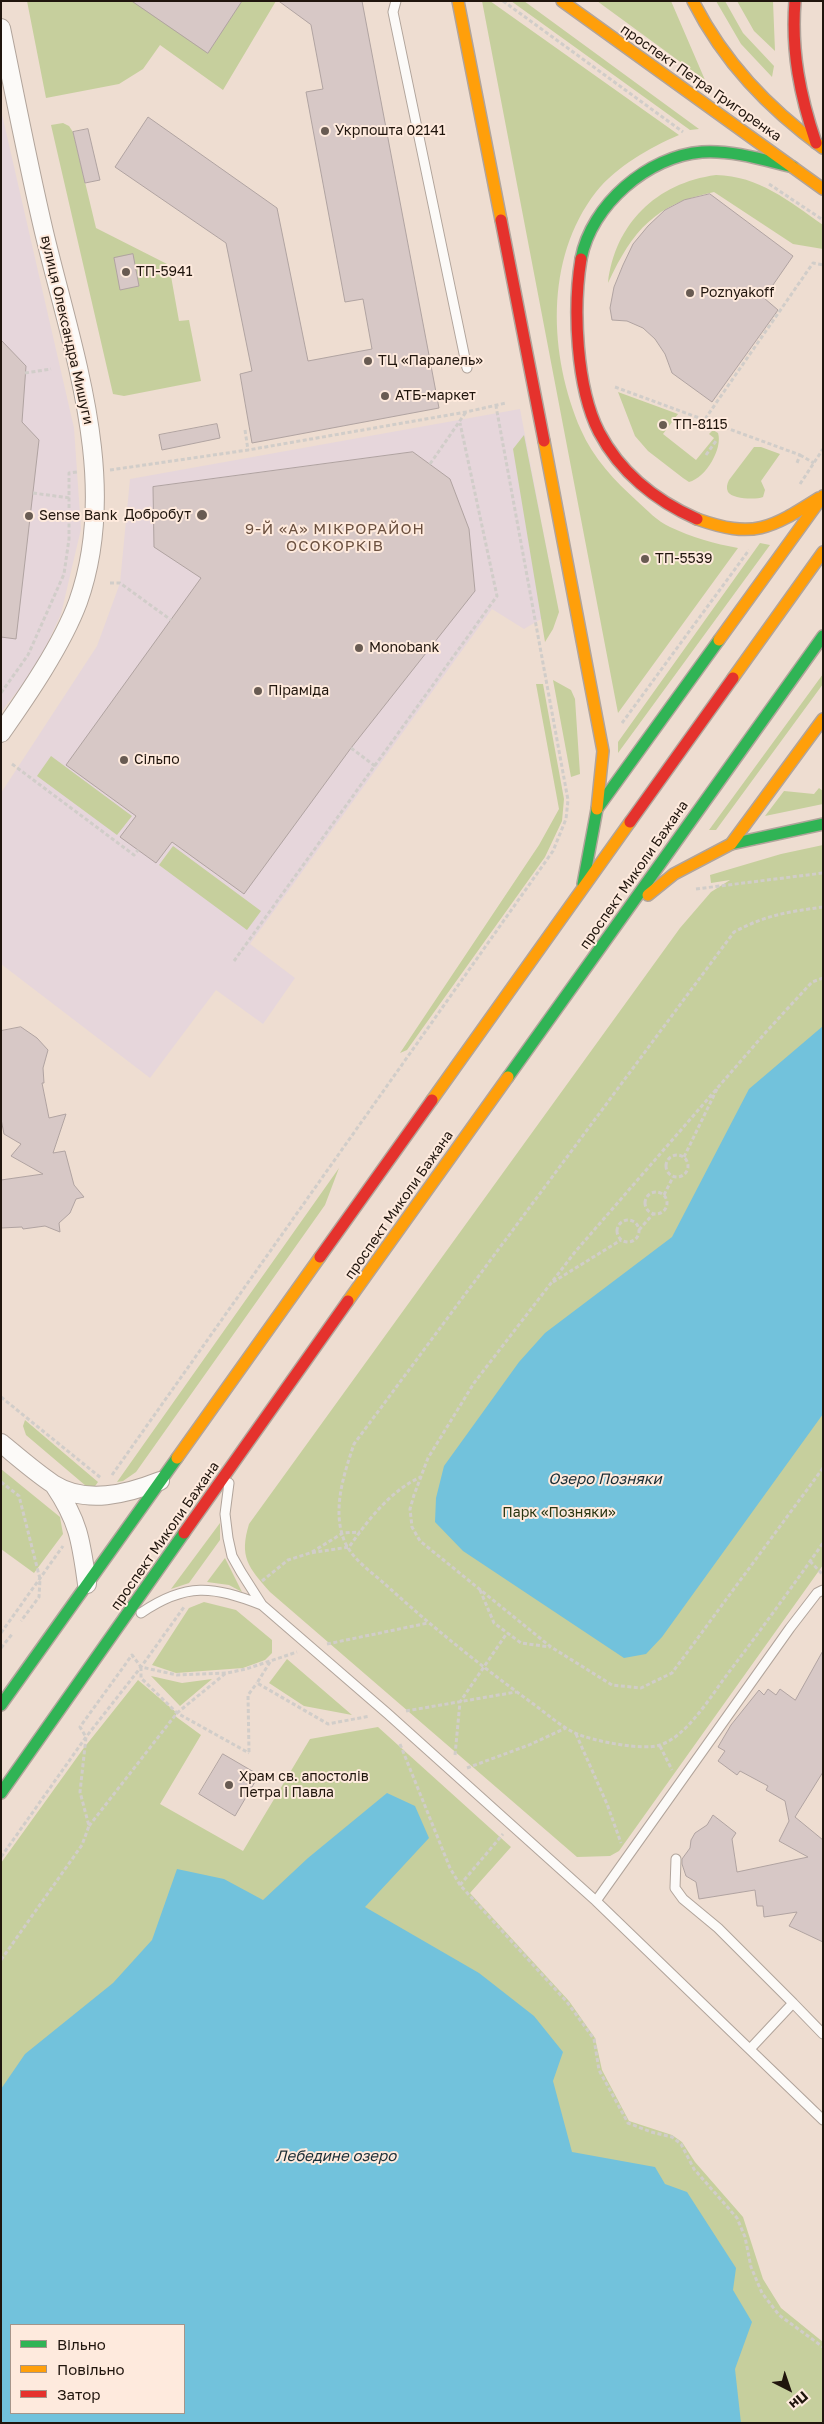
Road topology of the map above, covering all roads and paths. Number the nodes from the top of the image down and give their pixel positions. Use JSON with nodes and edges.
{"nodes":[{"id":1,"x":396,"y":1,"type":"edge"},
{"id":2,"x":458,"y":1,"type":"edge"},
{"id":3,"x":504,"y":1,"type":"edge"},
{"id":4,"x":562,"y":1,"type":"edge"},
{"id":5,"x":693,"y":1,"type":"edge"},
{"id":6,"x":794,"y":1,"type":"edge"},
{"id":7,"x":1,"y":28,"type":"edge"},
{"id":8,"x":686,"y":134,"type":"dead end"},
{"id":9,"x":819,"y":145,"type":"edge"},
{"id":10,"x":793,"y":167,"type":"junction"},
{"id":11,"x":761,"y":181,"type":"dead end"},
{"id":12,"x":823,"y":188,"type":"edge"},
{"id":13,"x":823,"y":220,"type":"edge"},
{"id":14,"x":823,"y":265,"type":"edge"},
{"id":15,"x":467,"y":368,"type":"dead end"},
{"id":16,"x":51,"y":370,"type":"dead end"},
{"id":17,"x":25,"y":373,"type":"dead end"},
{"id":18,"x":615,"y":387,"type":"dead end"},
{"id":19,"x":506,"y":403,"type":"dead end"},
{"id":20,"x":496,"y":406,"type":"junction"},
{"id":21,"x":466,"y":412,"type":"junction"},
{"id":22,"x":705,"y":419,"type":"junction"},
{"id":23,"x":460,"y":423,"type":"junction"},
{"id":24,"x":245,"y":430,"type":"dead end"},
{"id":25,"x":716,"y":441,"type":"dead end"},
{"id":26,"x":823,"y":449,"type":"edge"},
{"id":27,"x":248,"y":450,"type":"junction"},
{"id":28,"x":706,"y":455,"type":"dead end"},
{"id":29,"x":800,"y":455,"type":"junction"},
{"id":30,"x":797,"y":463,"type":"dead end"},
{"id":31,"x":430,"y":464,"type":"dead end"},
{"id":32,"x":94,"y":471,"type":"junction"},
{"id":33,"x":33,"y":493,"type":"dead end"},
{"id":34,"x":823,"y":496,"type":"edge"},
{"id":35,"x":70,"y":498,"type":"junction"},
{"id":36,"x":754,"y":544,"type":"dead end"},
{"id":37,"x":823,"y":552,"type":"edge"},
{"id":38,"x":110,"y":583,"type":"dead end"},
{"id":39,"x":171,"y":620,"type":"dead end"},
{"id":40,"x":823,"y":636,"type":"edge"},
{"id":41,"x":1,"y":694,"type":"edge"},
{"id":42,"x":823,"y":718,"type":"edge"},
{"id":43,"x":622,"y":723,"type":"dead end"},
{"id":44,"x":1,"y":733,"type":"edge"},
{"id":45,"x":350,"y":748,"type":"dead end"},
{"id":46,"x":12,"y":764,"type":"dead end"},
{"id":47,"x":375,"y":766,"type":"junction"},
{"id":48,"x":598,"y":809,"type":"junction"},
{"id":49,"x":823,"y":824,"type":"edge"},
{"id":50,"x":731,"y":844,"type":"junction"},
{"id":51,"x":138,"y":850,"type":"dead end"},
{"id":52,"x":823,"y":873,"type":"edge"},
{"id":53,"x":693,"y":890,"type":"dead end"},
{"id":54,"x":581,"y":892,"type":"junction"},
{"id":55,"x":823,"y":908,"type":"edge"},
{"id":56,"x":623,"y":916,"type":"junction"},
{"id":57,"x":234,"y":961,"type":"dead end"},
{"id":58,"x":823,"y":978,"type":"edge"},
{"id":59,"x":719,"y":1086,"type":"junction"},
{"id":60,"x":684,"y":1157,"type":"junction"},
{"id":61,"x":673,"y":1177,"type":"junction"},
{"id":62,"x":664,"y":1195,"type":"junction"},
{"id":63,"x":653,"y":1214,"type":"junction"},
{"id":64,"x":639,"y":1230,"type":"junction"},
{"id":65,"x":621,"y":1240,"type":"junction"},
{"id":66,"x":551,"y":1284,"type":"junction"},
{"id":67,"x":1,"y":1397,"type":"edge"},
{"id":68,"x":1,"y":1443,"type":"edge"},
{"id":69,"x":231,"y":1465,"type":"junction"},
{"id":70,"x":823,"y":1468,"type":"edge"},
{"id":71,"x":421,"y":1477,"type":"junction"},
{"id":72,"x":161,"y":1481,"type":"junction"},
{"id":73,"x":1,"y":1482,"type":"edge"},
{"id":74,"x":54,"y":1485,"type":"junction"},
{"id":75,"x":360,"y":1532,"type":"junction"},
{"id":76,"x":343,"y":1533,"type":"junction"},
{"id":77,"x":823,"y":1544,"type":"edge"},
{"id":78,"x":350,"y":1547,"type":"junction"},
{"id":79,"x":310,"y":1553,"type":"junction"},
{"id":80,"x":810,"y":1561,"type":"junction"},
{"id":81,"x":823,"y":1575,"type":"edge"},
{"id":82,"x":40,"y":1578,"type":"junction"},
{"id":83,"x":87,"y":1584,"type":"junction"},
{"id":84,"x":251,"y":1589,"type":"junction"},
{"id":85,"x":480,"y":1590,"type":"junction"},
{"id":86,"x":823,"y":1590,"type":"edge"},
{"id":87,"x":186,"y":1603,"type":"dead end"},
{"id":88,"x":262,"y":1605,"type":"junction"},
{"id":89,"x":21,"y":1622,"type":"dead end"},
{"id":90,"x":428,"y":1624,"type":"junction"},
{"id":91,"x":120,"y":1627,"type":"junction"},
{"id":92,"x":13,"y":1633,"type":"dead end"},
{"id":93,"x":507,"y":1633,"type":"junction"},
{"id":94,"x":1,"y":1634,"type":"edge"},
{"id":95,"x":551,"y":1647,"type":"junction"},
{"id":96,"x":1,"y":1648,"type":"edge"},
{"id":97,"x":309,"y":1648,"type":"junction"},
{"id":98,"x":141,"y":1667,"type":"junction"},
{"id":99,"x":484,"y":1667,"type":"junction"},
{"id":100,"x":227,"y":1673,"type":"junction"},
{"id":101,"x":257,"y":1683,"type":"dead end"},
{"id":102,"x":1,"y":1705,"type":"edge"},
{"id":103,"x":177,"y":1713,"type":"junction"},
{"id":104,"x":369,"y":1716,"type":"dead end"},
{"id":105,"x":375,"y":1722,"type":"dead end"},
{"id":106,"x":566,"y":1728,"type":"junction"},
{"id":107,"x":576,"y":1733,"type":"junction"},
{"id":108,"x":86,"y":1737,"type":"junction"},
{"id":109,"x":399,"y":1742,"type":"dead end"},
{"id":110,"x":660,"y":1746,"type":"junction"},
{"id":111,"x":454,"y":1772,"type":"junction"},
{"id":112,"x":680,"y":1784,"type":"junction"},
{"id":113,"x":1,"y":1793,"type":"edge"},
{"id":114,"x":510,"y":1825,"type":"junction"},
{"id":115,"x":89,"y":1826,"type":"junction"},
{"id":116,"x":1,"y":1857,"type":"edge"},
{"id":117,"x":627,"y":1859,"type":"junction"},
{"id":118,"x":676,"y":1859,"type":"dead end"},
{"id":119,"x":460,"y":1886,"type":"junction"},
{"id":120,"x":596,"y":1901,"type":"junction"},
{"id":121,"x":1,"y":1960,"type":"edge"},
{"id":122,"x":792,"y":2003,"type":"junction"},
{"id":123,"x":823,"y":2034,"type":"edge"},
{"id":124,"x":750,"y":2049,"type":"junction"},
{"id":125,"x":823,"y":2120,"type":"edge"},
{"id":126,"x":823,"y":2346,"type":"edge"}],
"edges":[{"from":1,"to":15,"type":"lane"},
{"from":2,"to":48,"type":"main road"},
{"from":3,"to":8,"type":"path"},
{"from":4,"to":10,"type":"main road","name":"проспект Петра Григоренка"},
{"from":5,"to":9,"type":"main road","name":"проспект Петра Григоренка"},
{"from":6,"to":9,"type":"main road"},
{"from":7,"to":32,"type":"street","name":"вулиця Олександра Мишуги"},
{"from":10,"to":12,"type":"main road","name":"проспект Петра Григоренка"},
{"from":10,"to":34,"type":"main road"},
{"from":11,"to":13,"type":"path"},
{"from":14,"to":22,"type":"path"},
{"from":16,"to":17,"type":"path"},
{"from":18,"to":22,"type":"path"},
{"from":19,"to":20,"type":"path"},
{"from":20,"to":21,"type":"path"},
{"from":20,"to":67,"type":"path"},
{"from":21,"to":23,"type":"path"},
{"from":21,"to":27,"type":"path"},
{"from":22,"to":29,"type":"path"},
{"from":23,"to":31,"type":"path"},
{"from":23,"to":47,"type":"path"},
{"from":24,"to":27,"type":"path"},
{"from":25,"to":28,"type":"path"},
{"from":26,"to":29,"type":"path"},
{"from":27,"to":32,"type":"path"},
{"from":29,"to":30,"type":"path"},
{"from":32,"to":35,"type":"path"},
{"from":32,"to":44,"type":"street","name":"вулиця Олександра Мишуги"},
{"from":33,"to":35,"type":"path"},
{"from":34,"to":48,"type":"main road"},
{"from":35,"to":41,"type":"path"},
{"from":36,"to":43,"type":"path"},
{"from":37,"to":54,"type":"main road"},
{"from":38,"to":39,"type":"path"},
{"from":40,"to":56,"type":"main road","name":"проспект Миколи Бажана"},
{"from":42,"to":50,"type":"main road"},
{"from":45,"to":47,"type":"path"},
{"from":46,"to":51,"type":"path"},
{"from":47,"to":57,"type":"path"},
{"from":48,"to":54,"type":"main road"},
{"from":49,"to":50,"type":"main road"},
{"from":50,"to":56,"type":"main road"},
{"from":52,"to":53,"type":"path"},
{"from":54,"to":72,"type":"main road"},
{"from":55,"to":76,"type":"path"},
{"from":56,"to":69,"type":"main road","name":"проспект Миколи Бажана"},
{"from":58,"to":59,"type":"path"},
{"from":59,"to":60,"type":"path"},
{"from":59,"to":66,"type":"path"},
{"from":60,"to":61,"type":"path"},
{"from":60,"to":61,"type":"path"},
{"from":61,"to":62,"type":"path"},
{"from":62,"to":63,"type":"path"},
{"from":62,"to":63,"type":"path"},
{"from":63,"to":64,"type":"path"},
{"from":64,"to":65,"type":"path"},
{"from":64,"to":65,"type":"path"},
{"from":65,"to":66,"type":"path"},
{"from":66,"to":71,"type":"path"},
{"from":68,"to":74,"type":"street"},
{"from":69,"to":84,"type":"lane"},
{"from":69,"to":91,"type":"main road","name":"проспект Миколи Бажана"},
{"from":70,"to":95,"type":"path"},
{"from":71,"to":75,"type":"path"},
{"from":71,"to":85,"type":"path"},
{"from":72,"to":74,"type":"street"},
{"from":72,"to":83,"type":"main road"},
{"from":73,"to":82,"type":"path"},
{"from":74,"to":83,"type":"street"},
{"from":75,"to":76,"type":"path"},
{"from":75,"to":78,"type":"path"},
{"from":76,"to":78,"type":"path"},
{"from":76,"to":79,"type":"path"},
{"from":77,"to":80,"type":"path"},
{"from":78,"to":79,"type":"path"},
{"from":78,"to":90,"type":"path"},
{"from":79,"to":84,"type":"path"},
{"from":80,"to":81,"type":"path"},
{"from":80,"to":110,"type":"path"},
{"from":82,"to":89,"type":"path"},
{"from":82,"to":94,"type":"path"},
{"from":83,"to":102,"type":"main road"},
{"from":84,"to":88,"type":"lane"},
{"from":85,"to":93,"type":"path"},
{"from":85,"to":95,"type":"path"},
{"from":86,"to":112,"type":"lane"},
{"from":87,"to":98,"type":"path"},
{"from":88,"to":91,"type":"lane"},
{"from":88,"to":97,"type":"lane"},
{"from":90,"to":97,"type":"path"},
{"from":90,"to":99,"type":"path"},
{"from":91,"to":113,"type":"main road","name":"проспект Миколи Бажана"},
{"from":92,"to":96,"type":"path"},
{"from":93,"to":95,"type":"path"},
{"from":93,"to":99,"type":"path"},
{"from":97,"to":100,"type":"path"},
{"from":97,"to":111,"type":"lane"},
{"from":98,"to":100,"type":"path"},
{"from":98,"to":103,"type":"path"},
{"from":98,"to":108,"type":"path"},
{"from":98,"to":108,"type":"path"},
{"from":99,"to":106,"type":"path"},
{"from":99,"to":111,"type":"path"},
{"from":100,"to":103,"type":"path"},
{"from":101,"to":103,"type":"path"},
{"from":103,"to":115,"type":"path"},
{"from":104,"to":105,"type":"path"},
{"from":106,"to":107,"type":"path"},
{"from":106,"to":111,"type":"path"},
{"from":107,"to":110,"type":"path"},
{"from":107,"to":117,"type":"path"},
{"from":108,"to":115,"type":"path"},
{"from":108,"to":116,"type":"path"},
{"from":109,"to":119,"type":"path"},
{"from":110,"to":112,"type":"path"},
{"from":111,"to":114,"type":"lane"},
{"from":112,"to":117,"type":"lane"},
{"from":114,"to":119,"type":"path"},
{"from":114,"to":120,"type":"lane"},
{"from":115,"to":121,"type":"path"},
{"from":117,"to":120,"type":"lane"},
{"from":118,"to":122,"type":"lane"},
{"from":119,"to":126,"type":"path"},
{"from":120,"to":124,"type":"lane"},
{"from":122,"to":123,"type":"lane"},
{"from":122,"to":124,"type":"lane"},
{"from":124,"to":125,"type":"lane"}]}
